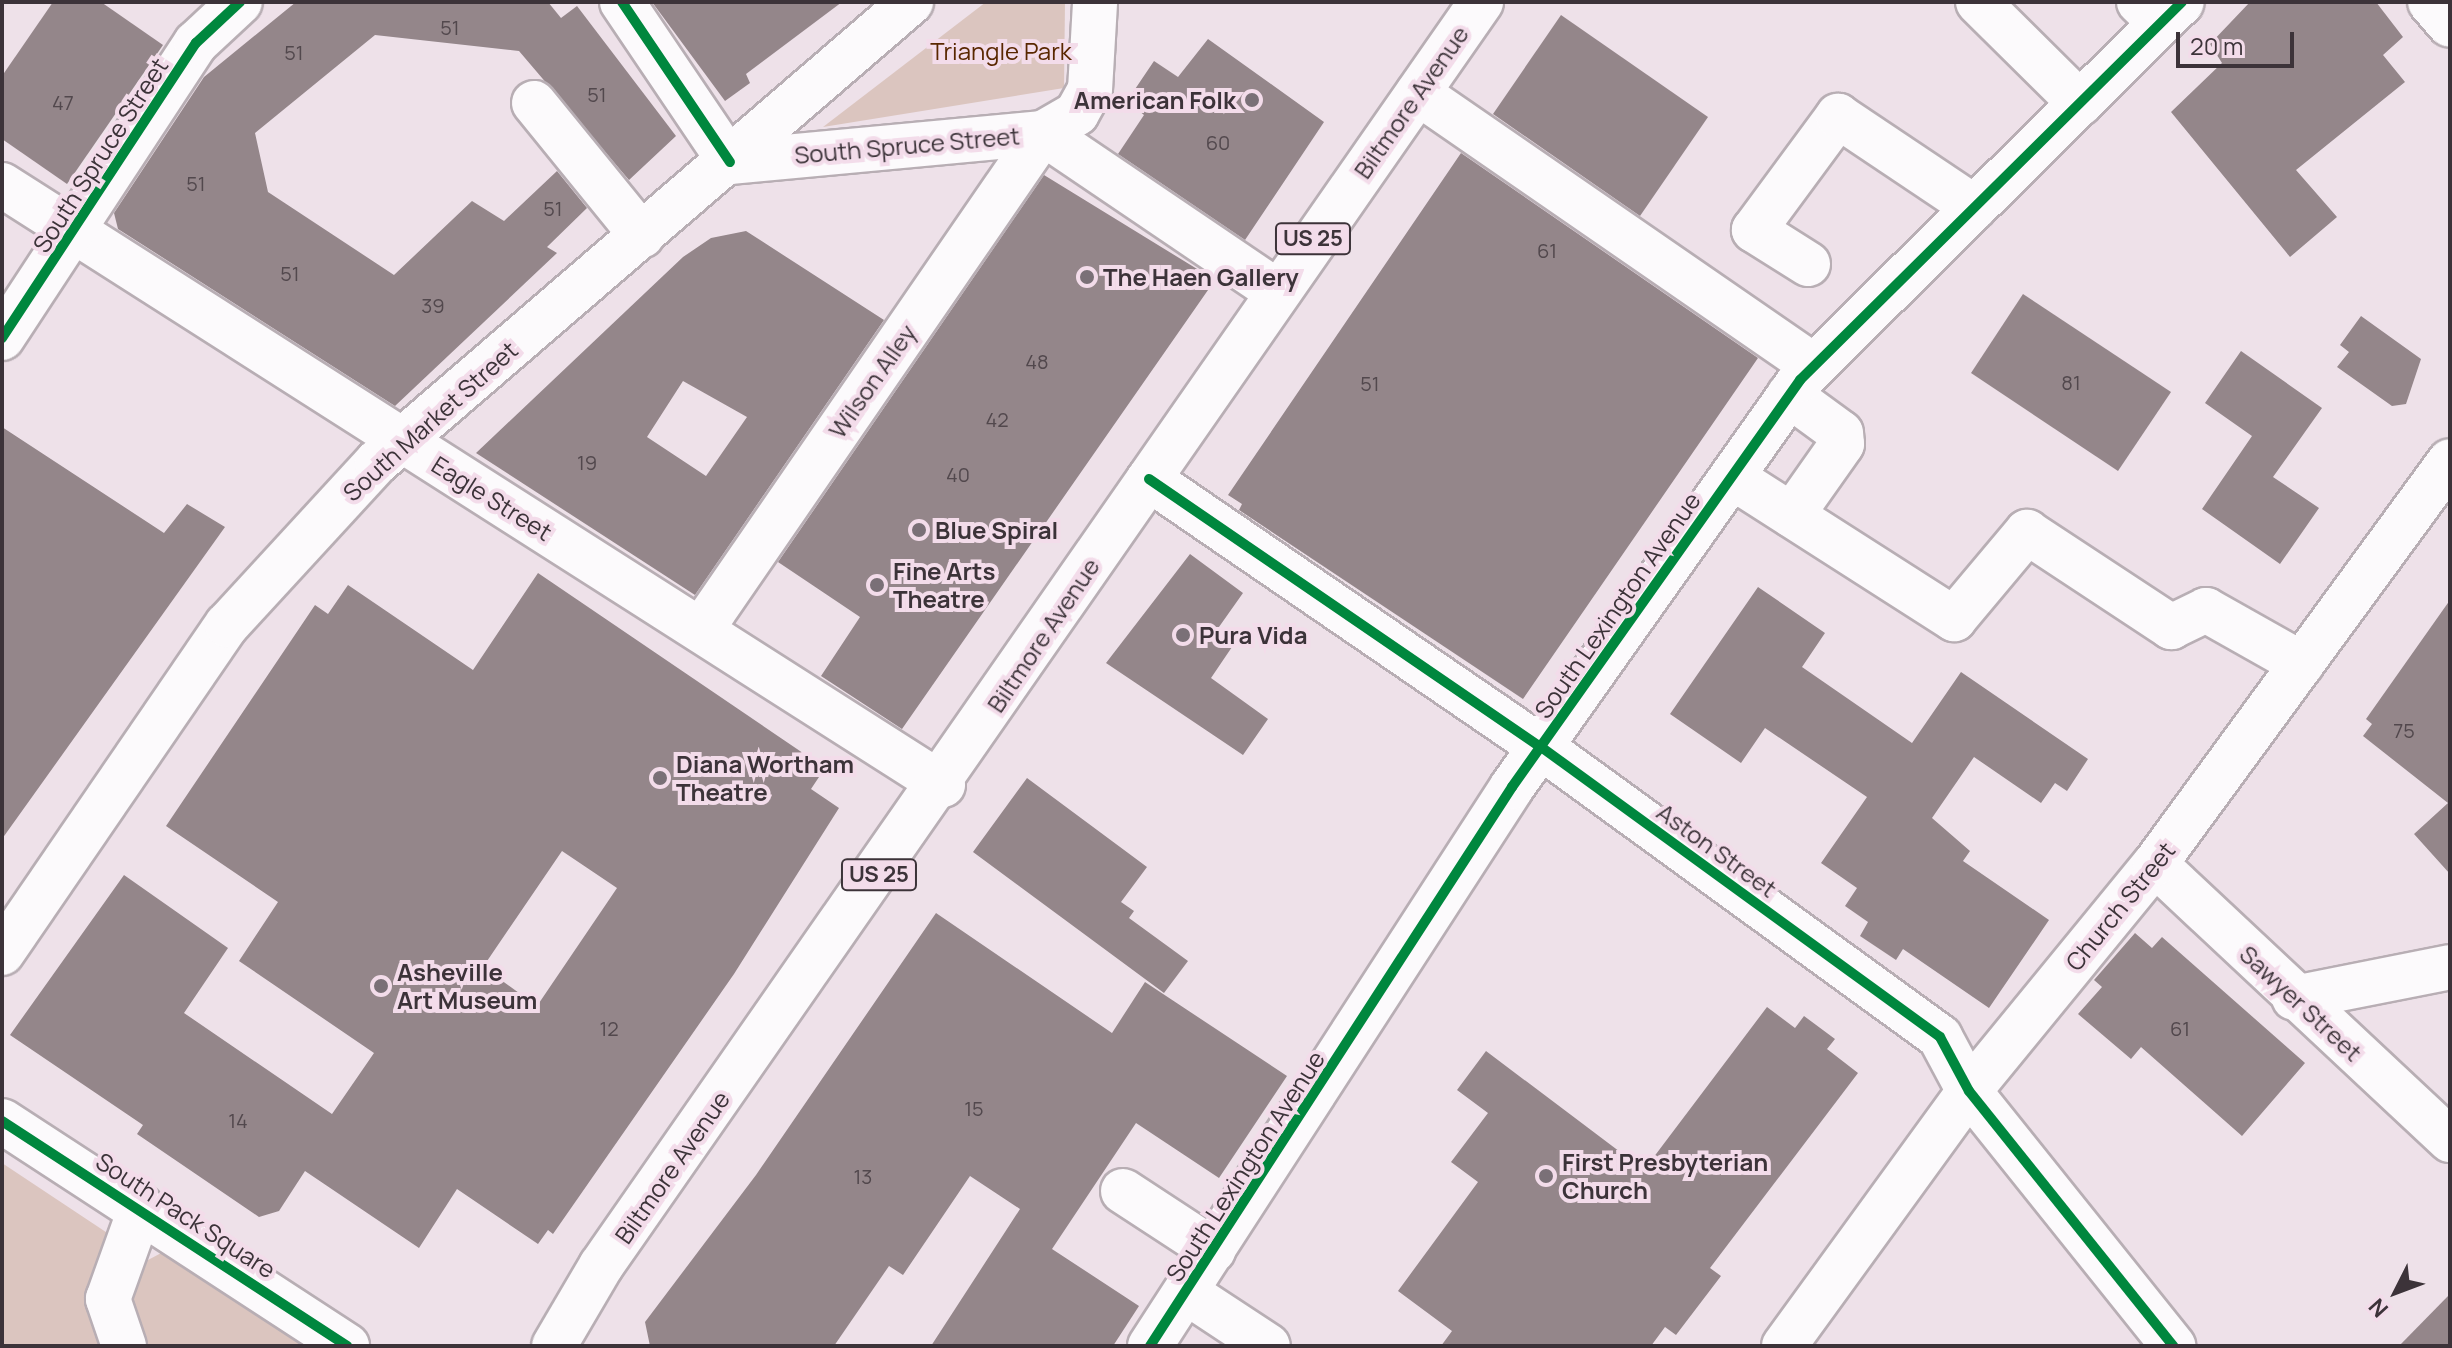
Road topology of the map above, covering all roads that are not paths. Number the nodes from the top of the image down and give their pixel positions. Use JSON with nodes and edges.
{"nodes":[{"id":1,"x":240,"y":2,"type":"edge"},
{"id":2,"x":622,"y":2,"type":"edge"},
{"id":3,"x":911,"y":2,"type":"edge"},
{"id":4,"x":1095,"y":2,"type":"edge"},
{"id":5,"x":1481,"y":2,"type":"edge"},
{"id":6,"x":1978,"y":2,"type":"edge"},
{"id":7,"x":2430,"y":2,"type":"edge"},
{"id":8,"x":2161,"y":9,"type":"edge"},
{"id":9,"x":2450,"y":25,"type":"edge"},
{"id":10,"x":1418,"y":93,"type":"junction"},
{"id":11,"x":534,"y":103,"type":"dead end"},
{"id":12,"x":2080,"y":103,"type":"junction"},
{"id":13,"x":1043,"y":133,"type":"junction"},
{"id":14,"x":730,"y":162,"type":"junction"},
{"id":15,"x":2,"y":185,"type":"edge"},
{"id":16,"x":1974,"y":207,"type":"junction"},
{"id":17,"x":74,"y":233,"type":"junction"},
{"id":18,"x":642,"y":236,"type":"junction"},
{"id":19,"x":1808,"y":264,"type":"dead end"},
{"id":20,"x":1276,"y":291,"type":"junction"},
{"id":21,"x":2,"y":338,"type":"edge"},
{"id":22,"x":1802,"y":381,"type":"junction"},
{"id":23,"x":399,"y":442,"type":"junction"},
{"id":24,"x":2450,"y":461,"type":"edge"},
{"id":25,"x":1732,"y":477,"type":"junction"},
{"id":26,"x":1149,"y":479,"type":"junction"},
{"id":27,"x":1792,"y":515,"type":"junction"},
{"id":28,"x":701,"y":630,"type":"junction"},
{"id":29,"x":2302,"y":664,"type":"junction"},
{"id":30,"x":1541,"y":747,"type":"junction"},
{"id":31,"x":943,"y":785,"type":"junction"},
{"id":32,"x":2155,"y":864,"type":"junction"},
{"id":33,"x":2,"y":953,"type":"edge"},
{"id":34,"x":2450,"y":967,"type":"edge"},
{"id":35,"x":2294,"y":998,"type":"junction"},
{"id":36,"x":1969,"y":1091,"type":"junction"},
{"id":37,"x":2,"y":1121,"type":"edge"},
{"id":38,"x":2450,"y":1140,"type":"edge"},
{"id":39,"x":1123,"y":1191,"type":"dead end"},
{"id":40,"x":141,"y":1207,"type":"junction"},
{"id":41,"x":1213,"y":1250,"type":"junction"},
{"id":42,"x":1186,"y":1292,"type":"junction"},
{"id":43,"x":124,"y":1346,"type":"edge"},
{"id":44,"x":347,"y":1346,"type":"edge"},
{"id":45,"x":554,"y":1346,"type":"edge"},
{"id":46,"x":1150,"y":1346,"type":"edge"},
{"id":47,"x":1268,"y":1346,"type":"edge"},
{"id":48,"x":1784,"y":1346,"type":"edge"},
{"id":49,"x":2173,"y":1346,"type":"edge"}],
"edges":[{"from":1,"to":17,"type":"street","name":"South Spruce Street"},
{"from":2,"to":14,"type":"street"},
{"from":3,"to":14,"type":"street","name":"South Market Street"},
{"from":4,"to":13,"type":"street"},
{"from":5,"to":10,"type":"street","name":"Biltmore Avenue","number":"US 25"},
{"from":6,"to":12,"type":"street"},
{"from":7,"to":9,"type":"street"},
{"from":8,"to":12,"type":"street","name":"South Lexington Avenue"},
{"from":10,"to":20,"type":"street","name":"Biltmore Avenue","number":"US 25"},
{"from":10,"to":22,"type":"street"},
{"from":11,"to":18,"type":"street"},
{"from":12,"to":16,"type":"street","name":"South Lexington Avenue"},
{"from":13,"to":14,"type":"street","name":"South Spruce Street"},
{"from":13,"to":20,"type":"street","name":"South Spruce Street"},
{"from":13,"to":28,"type":"street","name":"Wilson Alley"},
{"from":14,"to":18,"type":"street","name":"South Market Street"},
{"from":15,"to":17,"type":"street","name":"Eagle Street"},
{"from":16,"to":19,"type":"street"},
{"from":16,"to":22,"type":"street","name":"South Lexington Avenue"},
{"from":17,"to":21,"type":"street","name":"South Spruce Street"},
{"from":17,"to":23,"type":"street","name":"Eagle Street"},
{"from":18,"to":23,"type":"street","name":"South Market Street"},
{"from":20,"to":26,"type":"street","name":"Biltmore Avenue","number":"US 25"},
{"from":22,"to":25,"type":"street","name":"South Lexington Avenue"},
{"from":22,"to":27,"type":"street"},
{"from":23,"to":28,"type":"street","name":"Eagle Street"},
{"from":23,"to":33,"type":"street","name":"South Market Street"},
{"from":24,"to":29,"type":"street","name":"Church Street"},
{"from":25,"to":27,"type":"street"},
{"from":25,"to":30,"type":"street","name":"South Lexington Avenue"},
{"from":26,"to":30,"type":"street","name":"Aston Street"},
{"from":26,"to":31,"type":"street","name":"Biltmore Avenue","number":"US 25"},
{"from":27,"to":29,"type":"street"},
{"from":28,"to":31,"type":"street","name":"Eagle Street"},
{"from":29,"to":32,"type":"street","name":"Church Street"},
{"from":30,"to":36,"type":"street","name":"Aston Street"},
{"from":30,"to":41,"type":"street","name":"South Lexington Avenue"},
{"from":31,"to":45,"type":"street","name":"Biltmore Avenue","number":"US 25"},
{"from":32,"to":35,"type":"street","name":"Sawyer Street"},
{"from":32,"to":36,"type":"street","name":"Church Street"},
{"from":34,"to":35,"type":"street"},
{"from":35,"to":38,"type":"street","name":"Sawyer Street"},
{"from":36,"to":48,"type":"street","name":"Church Street"},
{"from":36,"to":49,"type":"street","name":"Aston Street"},
{"from":37,"to":40,"type":"street","name":"South Pack Square"},
{"from":39,"to":41,"type":"street"},
{"from":40,"to":43,"type":"street"},
{"from":40,"to":44,"type":"street","name":"South Pack Square"},
{"from":41,"to":42,"type":"street","name":"South Lexington Avenue"},
{"from":42,"to":46,"type":"street","name":"South Lexington Avenue"},
{"from":42,"to":47,"type":"street"}]}
